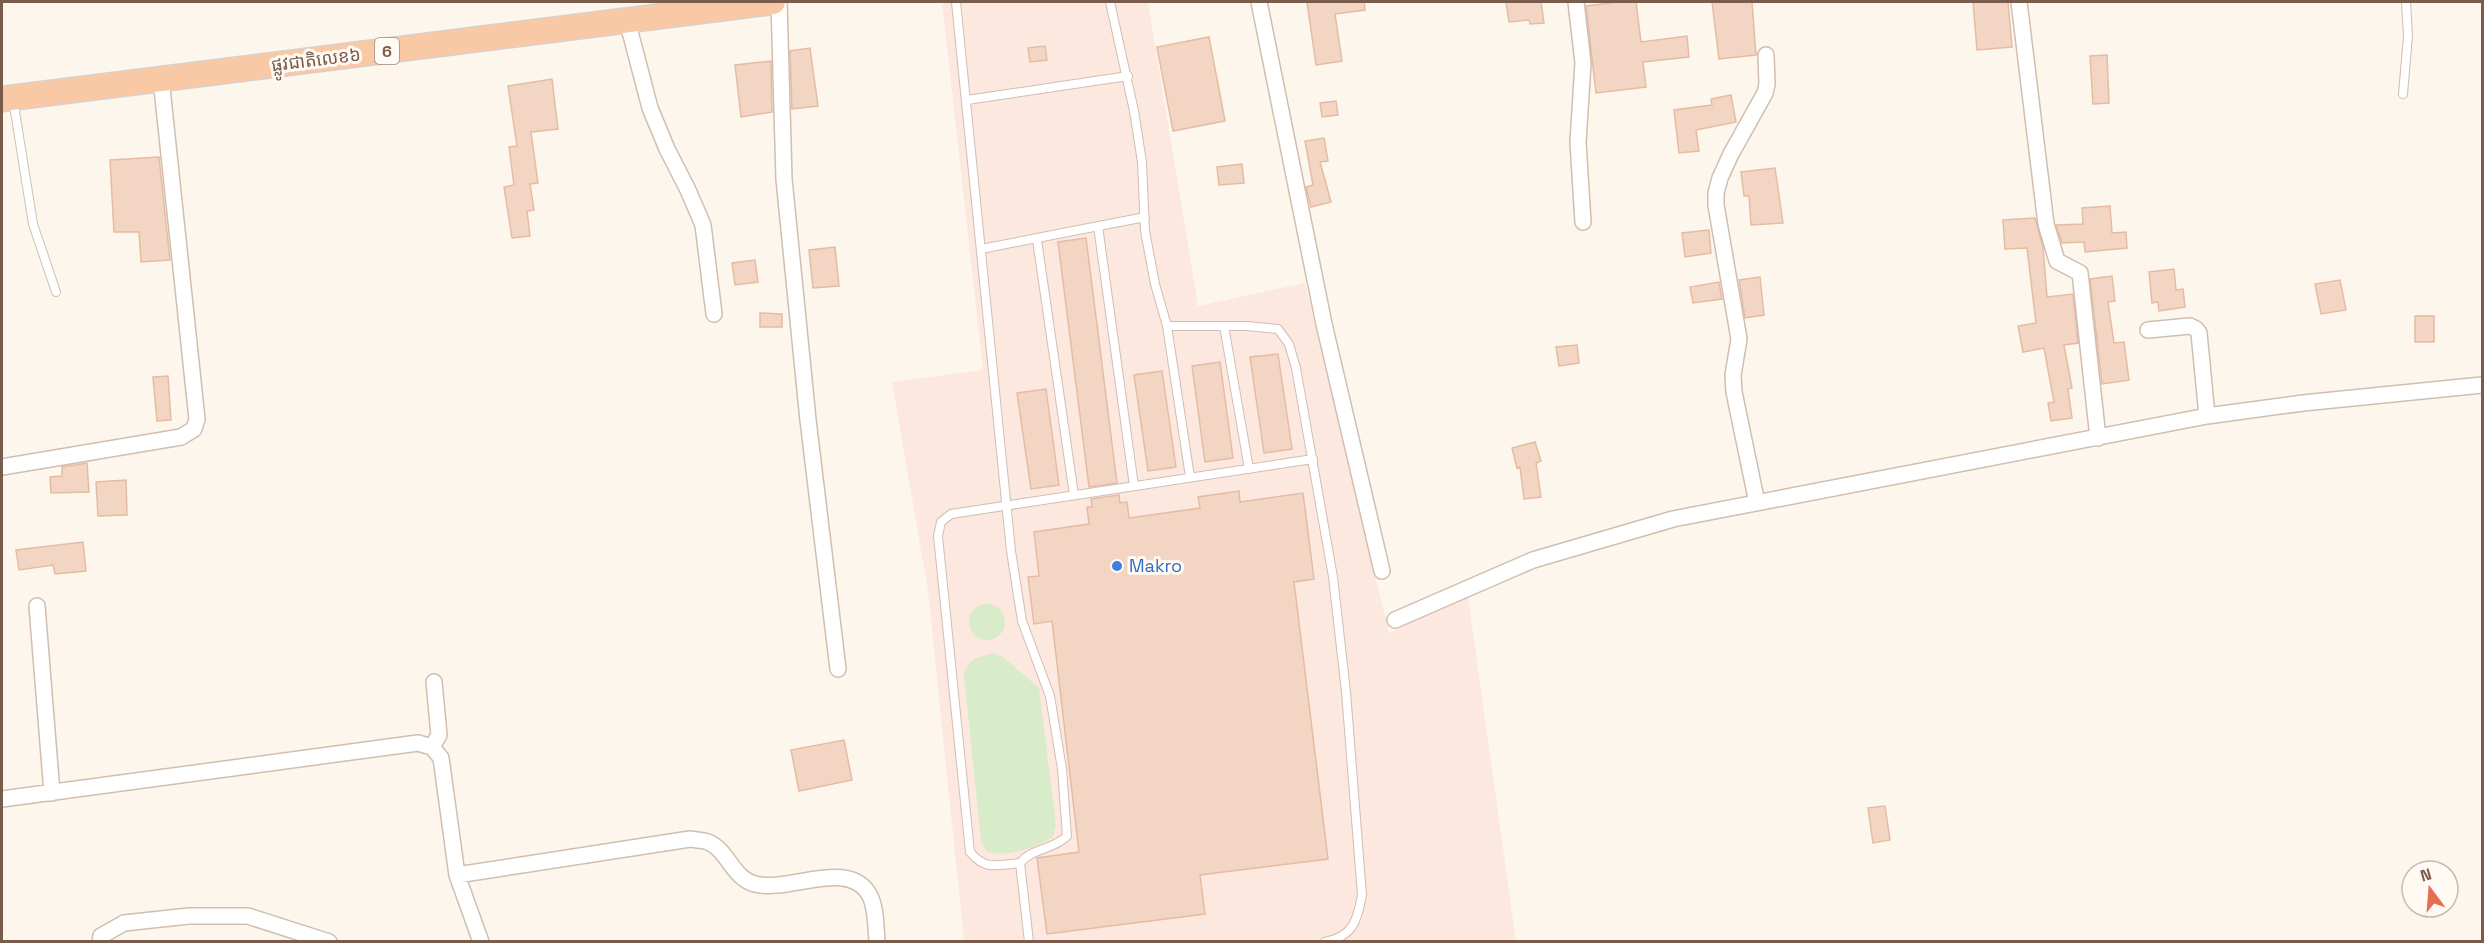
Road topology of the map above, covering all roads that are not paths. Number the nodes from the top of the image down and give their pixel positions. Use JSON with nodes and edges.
{"nodes":[{"id":1,"x":773,"y":2,"type":"edge"},
{"id":2,"x":778,"y":2,"type":"edge"},
{"id":3,"x":956,"y":2,"type":"edge"},
{"id":4,"x":1110,"y":2,"type":"edge"},
{"id":5,"x":1259,"y":2,"type":"edge"},
{"id":6,"x":1576,"y":2,"type":"edge"},
{"id":7,"x":2019,"y":2,"type":"edge"},
{"id":8,"x":2406,"y":2,"type":"edge"},
{"id":9,"x":725,"y":4,"type":"edge"},
{"id":10,"x":627,"y":20,"type":"junction"},
{"id":11,"x":1766,"y":55,"type":"dead end"},
{"id":12,"x":1128,"y":76,"type":"junction"},
{"id":13,"x":161,"y":79,"type":"junction"},
{"id":14,"x":2403,"y":94,"type":"dead end"},
{"id":15,"x":7,"y":99,"type":"edge"},
{"id":16,"x":967,"y":100,"type":"junction"},
{"id":17,"x":1144,"y":217,"type":"junction"},
{"id":18,"x":1583,"y":222,"type":"dead end"},
{"id":19,"x":1098,"y":226,"type":"junction"},
{"id":20,"x":1037,"y":240,"type":"junction"},
{"id":21,"x":981,"y":249,"type":"junction"},
{"id":22,"x":56,"y":292,"type":"dead end"},
{"id":23,"x":714,"y":314,"type":"dead end"},
{"id":24,"x":1167,"y":326,"type":"junction"},
{"id":25,"x":1224,"y":326,"type":"junction"},
{"id":26,"x":2148,"y":330,"type":"dead end"},
{"id":27,"x":2482,"y":385,"type":"edge"},
{"id":28,"x":2207,"y":416,"type":"junction"},
{"id":29,"x":2097,"y":438,"type":"junction"},
{"id":30,"x":1313,"y":459,"type":"junction"},
{"id":31,"x":2,"y":468,"type":"edge"},
{"id":32,"x":1249,"y":469,"type":"junction"},
{"id":33,"x":1191,"y":477,"type":"junction"},
{"id":34,"x":1134,"y":486,"type":"junction"},
{"id":35,"x":1074,"y":495,"type":"junction"},
{"id":36,"x":1757,"y":503,"type":"junction"},
{"id":37,"x":1007,"y":506,"type":"junction"},
{"id":38,"x":1382,"y":571,"type":"dead end"},
{"id":39,"x":37,"y":606,"type":"dead end"},
{"id":40,"x":1395,"y":620,"type":"dead end"},
{"id":41,"x":838,"y":669,"type":"dead end"},
{"id":42,"x":434,"y":682,"type":"dead end"},
{"id":43,"x":432,"y":747,"type":"junction"},
{"id":44,"x":52,"y":793,"type":"junction"},
{"id":45,"x":2,"y":800,"type":"edge"},
{"id":46,"x":1020,"y":862,"type":"junction"},
{"id":47,"x":457,"y":876,"type":"junction"},
{"id":48,"x":100,"y":942,"type":"edge"},
{"id":49,"x":329,"y":942,"type":"edge"},
{"id":50,"x":482,"y":942,"type":"edge"},
{"id":51,"x":878,"y":942,"type":"edge"},
{"id":52,"x":1029,"y":942,"type":"edge"},
{"id":53,"x":1325,"y":942,"type":"edge"}],
"edges":[{"from":1,"to":9,"type":"highway","name":"ផ្លូវជាតិលេខ៦","number":"6"},
{"from":2,"to":41,"type":"street"},
{"from":3,"to":16,"type":"lane"},
{"from":4,"to":12,"type":"lane"},
{"from":5,"to":38,"type":"street"},
{"from":6,"to":18,"type":"street"},
{"from":7,"to":29,"type":"street"},
{"from":8,"to":14,"type":"lane"},
{"from":9,"to":10,"type":"highway","name":"ផ្លូវជាតិលេខ៦","number":"6"},
{"from":10,"to":13,"type":"highway","name":"ផ្លូវជាតិលេខ៦","number":"6"},
{"from":10,"to":23,"type":"street"},
{"from":11,"to":36,"type":"street"},
{"from":12,"to":16,"type":"lane"},
{"from":12,"to":17,"type":"lane"},
{"from":13,"to":15,"type":"highway","name":"ផ្លូវជាតិលេខ៦","number":"6"},
{"from":13,"to":31,"type":"street"},
{"from":15,"to":22,"type":"lane"},
{"from":16,"to":21,"type":"lane"},
{"from":17,"to":19,"type":"lane"},
{"from":17,"to":24,"type":"lane"},
{"from":19,"to":20,"type":"lane"},
{"from":19,"to":34,"type":"lane"},
{"from":20,"to":21,"type":"lane"},
{"from":20,"to":35,"type":"lane"},
{"from":21,"to":37,"type":"lane"},
{"from":24,"to":25,"type":"lane"},
{"from":24,"to":33,"type":"lane"},
{"from":25,"to":30,"type":"lane"},
{"from":25,"to":32,"type":"lane"},
{"from":26,"to":28,"type":"street"},
{"from":27,"to":28,"type":"street"},
{"from":28,"to":29,"type":"street"},
{"from":29,"to":36,"type":"street"},
{"from":30,"to":32,"type":"lane"},
{"from":30,"to":53,"type":"lane"},
{"from":32,"to":33,"type":"lane"},
{"from":33,"to":34,"type":"lane"},
{"from":34,"to":35,"type":"lane"},
{"from":35,"to":37,"type":"lane"},
{"from":36,"to":40,"type":"street"},
{"from":37,"to":46,"type":"lane"},
{"from":37,"to":46,"type":"lane"},
{"from":39,"to":44,"type":"street"},
{"from":42,"to":43,"type":"street"},
{"from":43,"to":44,"type":"street"},
{"from":43,"to":47,"type":"street"},
{"from":44,"to":45,"type":"street"},
{"from":46,"to":52,"type":"lane"},
{"from":47,"to":50,"type":"street"},
{"from":47,"to":51,"type":"street"},
{"from":48,"to":49,"type":"street"}]}
